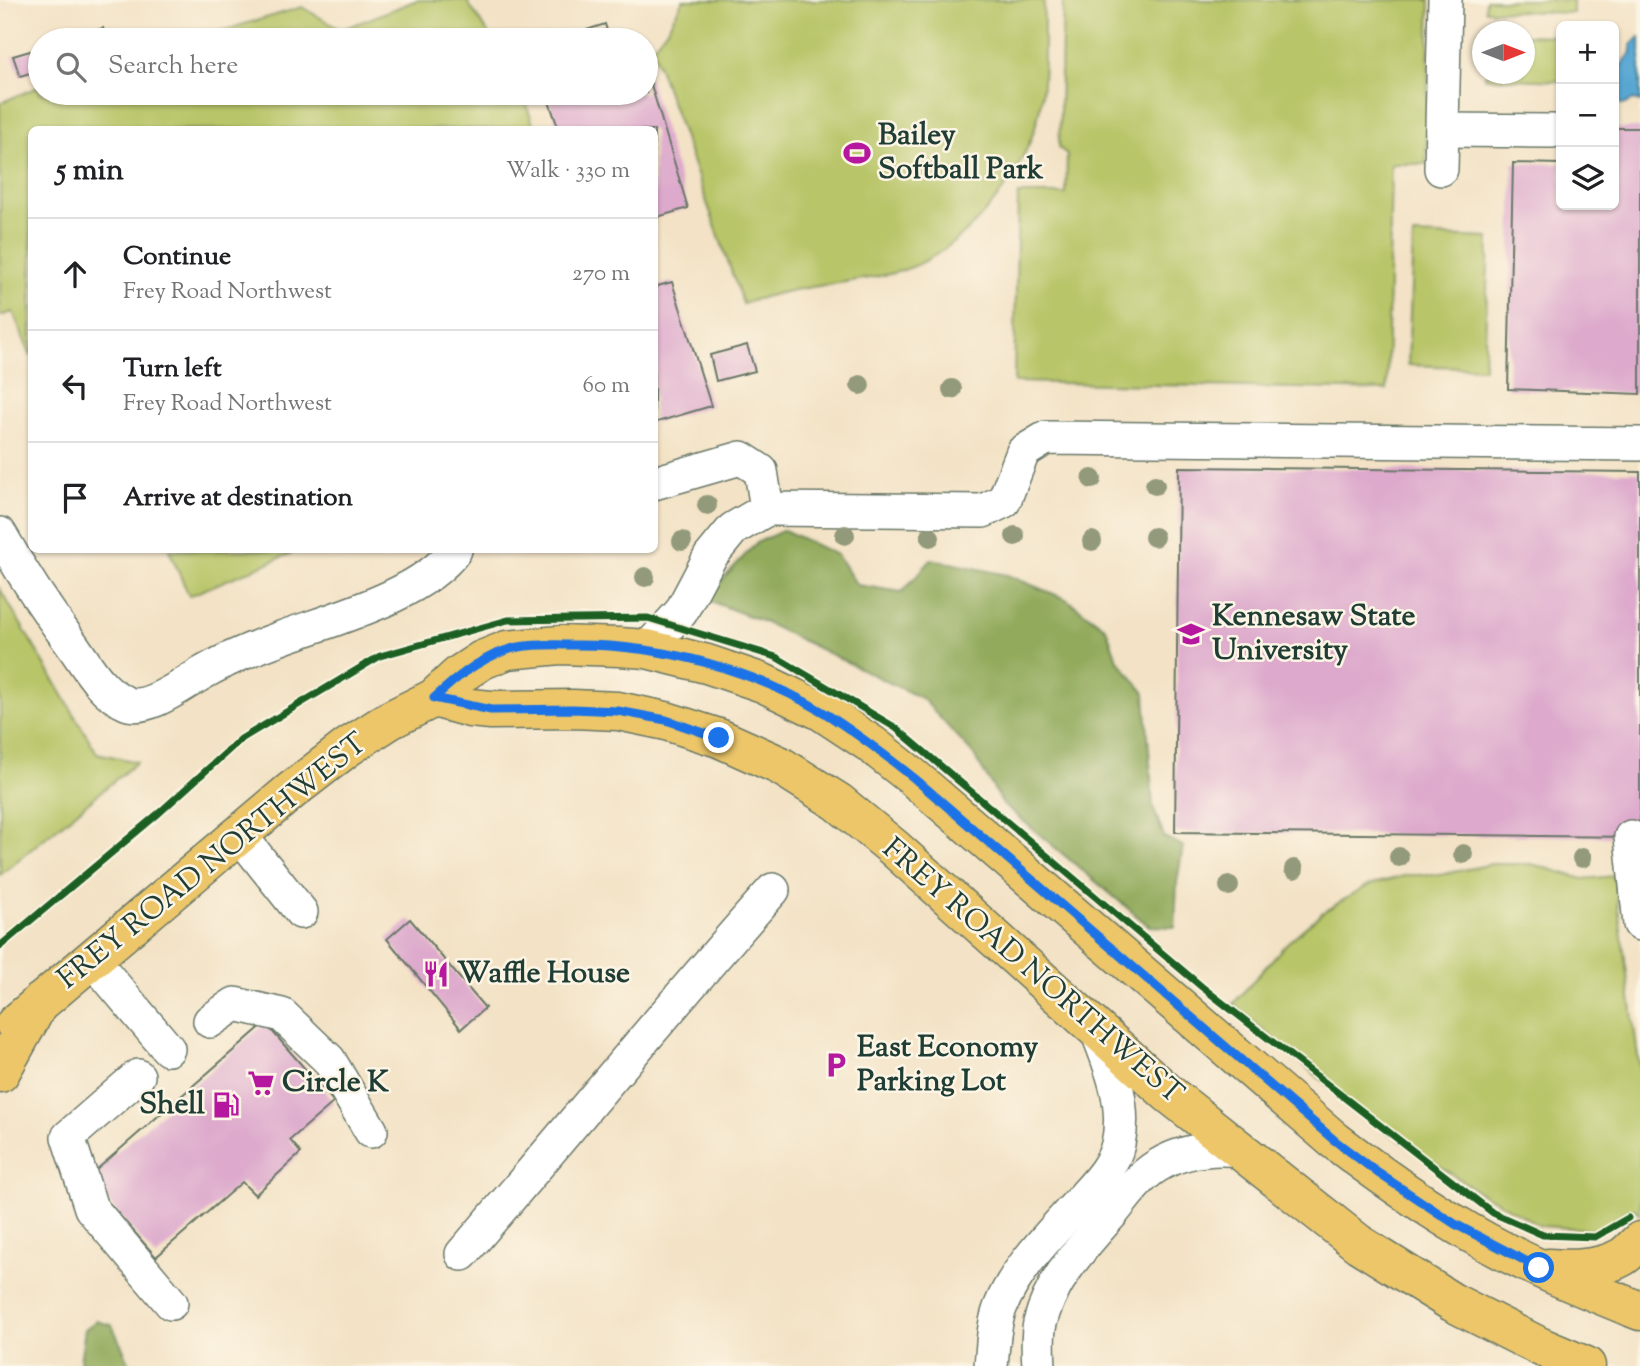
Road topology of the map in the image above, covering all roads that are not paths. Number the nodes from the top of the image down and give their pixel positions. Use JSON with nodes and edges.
{"nodes":[{"id":1,"x":1445,"y":0,"type":"edge"},
{"id":2,"x":1443,"y":130,"type":"junction"},
{"id":3,"x":1552,"y":131,"type":"dead end"},
{"id":4,"x":1441,"y":169,"type":"dead end"},
{"id":5,"x":1640,"y":444,"type":"edge"},
{"id":6,"x":658,"y":482,"type":"edge"},
{"id":7,"x":767,"y":509,"type":"junction"},
{"id":8,"x":0,"y":534,"type":"edge"},
{"id":9,"x":453,"y":553,"type":"edge"},
{"id":10,"x":647,"y":649,"type":"junction"},
{"id":11,"x":434,"y":698,"type":"junction"},
{"id":12,"x":239,"y":834,"type":"junction"},
{"id":13,"x":1632,"y":837,"type":"dead end"},
{"id":14,"x":1638,"y":882,"type":"edge"},
{"id":15,"x":773,"y":890,"type":"dead end"},
{"id":16,"x":301,"y":912,"type":"dead end"},
{"id":17,"x":1640,"y":924,"type":"edge"},
{"id":18,"x":92,"y":959,"type":"junction"},
{"id":19,"x":39,"y":1003,"type":"junction"},
{"id":20,"x":0,"y":1017,"type":"edge"},
{"id":21,"x":210,"y":1021,"type":"dead end"},
{"id":22,"x":1097,"y":1031,"type":"junction"},
{"id":23,"x":0,"y":1037,"type":"edge"},
{"id":24,"x":168,"y":1049,"type":"dead end"},
{"id":25,"x":0,"y":1073,"type":"edge"},
{"id":26,"x":138,"y":1076,"type":"dead end"},
{"id":27,"x":371,"y":1131,"type":"dead end"},
{"id":28,"x":1240,"y":1150,"type":"junction"},
{"id":29,"x":1640,"y":1241,"type":"edge"},
{"id":30,"x":463,"y":1254,"type":"dead end"},
{"id":31,"x":1539,"y":1268,"type":"junction"},
{"id":32,"x":172,"y":1303,"type":"dead end"},
{"id":33,"x":1640,"y":1311,"type":"edge"},
{"id":34,"x":991,"y":1366,"type":"edge"},
{"id":35,"x":1039,"y":1366,"type":"edge"},
{"id":36,"x":1586,"y":1366,"type":"edge"}],
"edges":[{"from":1,"to":2,"type":"street"},
{"from":2,"to":3,"type":"street"},
{"from":2,"to":4,"type":"street"},
{"from":5,"to":7,"type":"street"},
{"from":6,"to":7,"type":"street"},
{"from":7,"to":10,"type":"street"},
{"from":8,"to":9,"type":"street"},
{"from":10,"to":11,"type":"main road","name":"FREY ROAD NORTHWEST"},
{"from":10,"to":31,"type":"main road","name":"FREY ROAD NORTHWEST"},
{"from":11,"to":12,"type":"main road","name":"FREY ROAD NORTHWEST"},
{"from":11,"to":22,"type":"main road","name":"FREY ROAD NORTHWEST"},
{"from":12,"to":16,"type":"street"},
{"from":12,"to":18,"type":"main road","name":"FREY ROAD NORTHWEST"},
{"from":13,"to":14,"type":"street"},
{"from":14,"to":17,"type":"street"},
{"from":15,"to":30,"type":"street"},
{"from":18,"to":19,"type":"main road","name":"FREY ROAD NORTHWEST"},
{"from":18,"to":24,"type":"street"},
{"from":19,"to":20,"type":"main road"},
{"from":19,"to":23,"type":"main road","name":"FREY ROAD NORTHWEST"},
{"from":19,"to":25,"type":"main road"},
{"from":21,"to":27,"type":"street"},
{"from":22,"to":28,"type":"main road","name":"FREY ROAD NORTHWEST"},
{"from":22,"to":34,"type":"street"},
{"from":26,"to":32,"type":"street"},
{"from":28,"to":35,"type":"street"},
{"from":28,"to":36,"type":"main road","name":"FREY ROAD NORTHWEST"},
{"from":29,"to":31,"type":"main road"},
{"from":31,"to":33,"type":"main road","name":"FREY ROAD NORTHWEST"}]}
